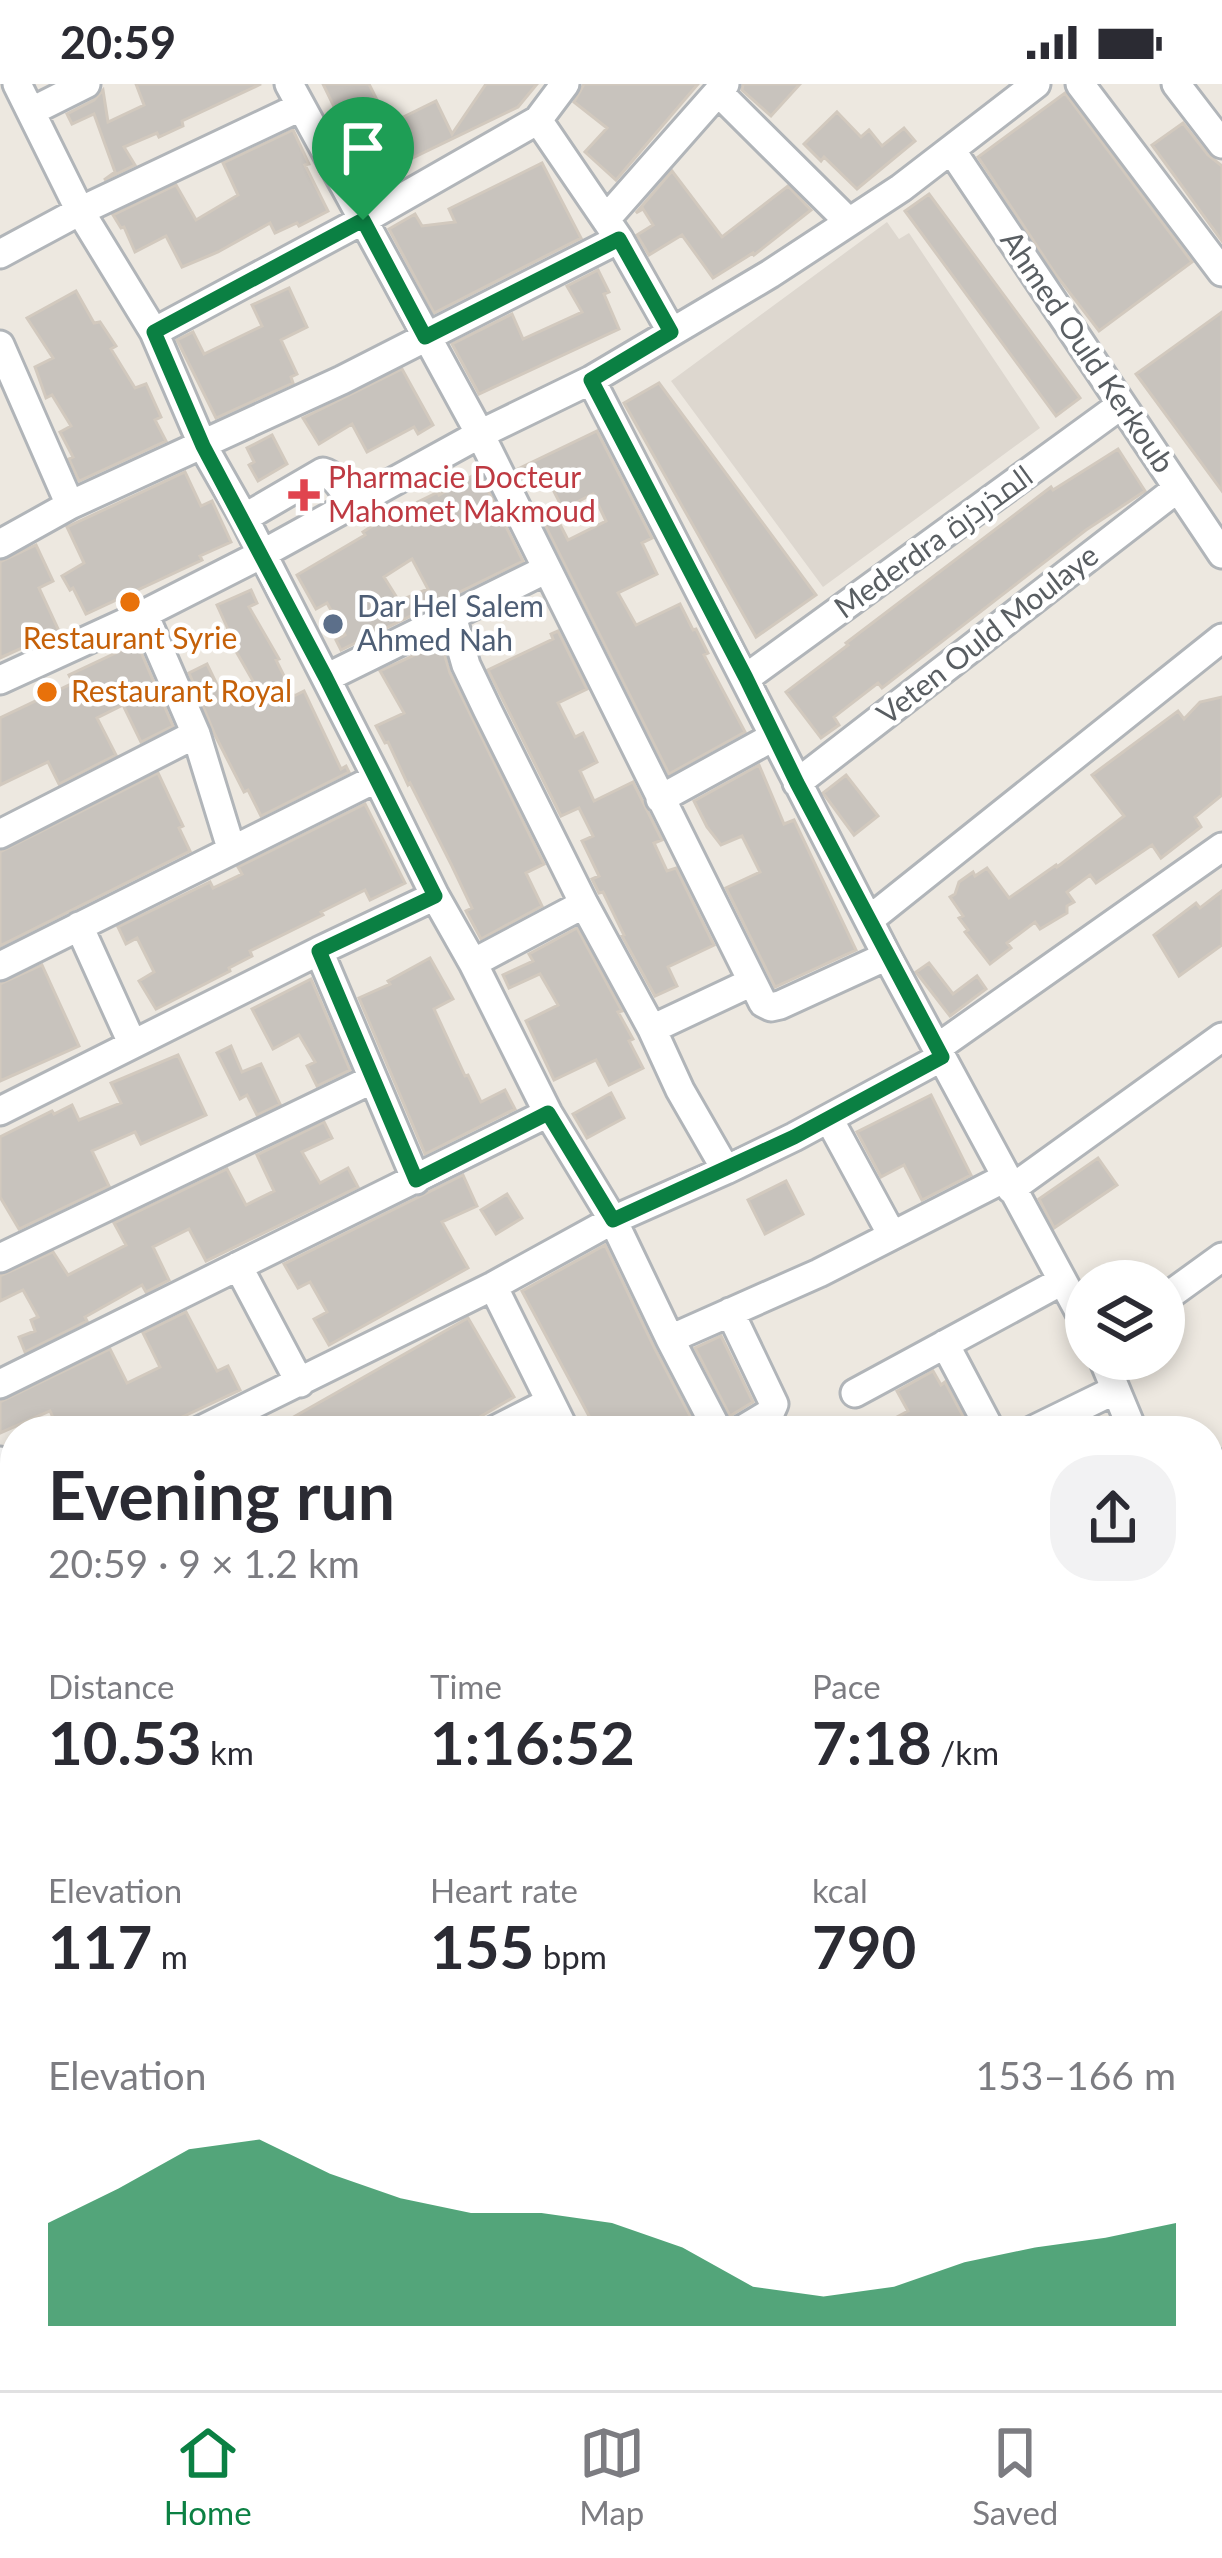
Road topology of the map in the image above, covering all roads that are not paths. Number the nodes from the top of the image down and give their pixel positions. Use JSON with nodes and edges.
{"nodes":[{"id":1,"x":17,"y":84,"type":"edge"},
{"id":2,"x":86,"y":84,"type":"edge"},
{"id":3,"x":1036,"y":84,"type":"edge"},
{"id":4,"x":1080,"y":84,"type":"edge"},
{"id":5,"x":556,"y":87,"type":"edge"},
{"id":6,"x":722,"y":88,"type":"edge"},
{"id":7,"x":1191,"y":89,"type":"edge"},
{"id":8,"x":294,"y":95,"type":"edge"},
{"id":9,"x":32,"y":111,"type":"junction"},
{"id":10,"x":538,"y":120,"type":"junction"},
{"id":11,"x":1222,"y":144,"type":"edge"},
{"id":12,"x":952,"y":151,"type":"junction"},
{"id":13,"x":80,"y":211,"type":"junction"},
{"id":14,"x":363,"y":220,"type":"junction"},
{"id":15,"x":849,"y":222,"type":"junction"},
{"id":16,"x":612,"y":229,"type":"junction"},
{"id":17,"x":0,"y":254,"type":"edge"},
{"id":18,"x":1222,"y":272,"type":"edge"},
{"id":19,"x":154,"y":332,"type":"junction"},
{"id":20,"x":671,"y":332,"type":"junction"},
{"id":21,"x":425,"y":337,"type":"junction"},
{"id":22,"x":0,"y":345,"type":"edge"},
{"id":23,"x":591,"y":380,"type":"junction"},
{"id":24,"x":26,"y":403,"type":"junction"},
{"id":25,"x":1121,"y":405,"type":"junction"},
{"id":26,"x":0,"y":416,"type":"edge"},
{"id":27,"x":480,"y":434,"type":"junction"},
{"id":28,"x":203,"y":446,"type":"junction"},
{"id":29,"x":1178,"y":488,"type":"junction"},
{"id":30,"x":353,"y":504,"type":"junction"},
{"id":31,"x":70,"y":505,"type":"junction"},
{"id":32,"x":244,"y":518,"type":"junction"},
{"id":33,"x":0,"y":544,"type":"edge"},
{"id":34,"x":262,"y":554,"type":"junction"},
{"id":35,"x":1222,"y":554,"type":"edge"},
{"id":36,"x":545,"y":570,"type":"junction"},
{"id":37,"x":144,"y":614,"type":"junction"},
{"id":38,"x":452,"y":616,"type":"junction"},
{"id":39,"x":1222,"y":638,"type":"edge"},
{"id":40,"x":326,"y":678,"type":"junction"},
{"id":41,"x":746,"y":678,"type":"junction"},
{"id":42,"x":0,"y":680,"type":"edge"},
{"id":43,"x":196,"y":734,"type":"junction"},
{"id":44,"x":773,"y":736,"type":"junction"},
{"id":45,"x":377,"y":778,"type":"junction"},
{"id":46,"x":797,"y":783,"type":"junction"},
{"id":47,"x":660,"y":799,"type":"junction"},
{"id":48,"x":0,"y":834,"type":"edge"},
{"id":49,"x":1222,"y":847,"type":"edge"},
{"id":50,"x":231,"y":848,"type":"junction"},
{"id":51,"x":435,"y":896,"type":"junction"},
{"id":52,"x":584,"y":904,"type":"junction"},
{"id":53,"x":869,"y":920,"type":"junction"},
{"id":54,"x":79,"y":926,"type":"junction"},
{"id":55,"x":319,"y":951,"type":"junction"},
{"id":56,"x":887,"y":956,"type":"junction"},
{"id":57,"x":473,"y":963,"type":"junction"},
{"id":58,"x":0,"y":966,"type":"edge"},
{"id":59,"x":752,"y":982,"type":"junction"},
{"id":60,"x":652,"y":1029,"type":"junction"},
{"id":61,"x":1222,"y":1037,"type":"edge"},
{"id":62,"x":132,"y":1043,"type":"junction"},
{"id":63,"x":940,"y":1052,"type":"junction"},
{"id":64,"x":373,"y":1079,"type":"junction"},
{"id":65,"x":0,"y":1111,"type":"edge"},
{"id":66,"x":548,"y":1113,"type":"junction"},
{"id":67,"x":830,"y":1119,"type":"junction"},
{"id":68,"x":726,"y":1170,"type":"junction"},
{"id":69,"x":416,"y":1180,"type":"junction"},
{"id":70,"x":1008,"y":1183,"type":"junction"},
{"id":71,"x":613,"y":1220,"type":"junction"},
{"id":72,"x":892,"y":1235,"type":"junction"},
{"id":73,"x":1222,"y":1257,"type":"edge"},
{"id":74,"x":0,"y":1258,"type":"edge"},
{"id":75,"x":238,"y":1266,"type":"junction"},
{"id":76,"x":1062,"y":1281,"type":"junction"},
{"id":77,"x":1185,"y":1284,"type":"edge"},
{"id":78,"x":494,"y":1286,"type":"junction"},
{"id":79,"x":1065,"y":1286,"type":"edge"},
{"id":80,"x":730,"y":1312,"type":"junction"},
{"id":81,"x":670,"y":1339,"type":"junction"},
{"id":82,"x":945,"y":1344,"type":"junction"},
{"id":83,"x":1111,"y":1380,"type":"edge"},
{"id":84,"x":300,"y":1383,"type":"junction"},
{"id":85,"x":0,"y":1384,"type":"edge"},
{"id":86,"x":1115,"y":1390,"type":"junction"},
{"id":87,"x":855,"y":1393,"type":"dead end"},
{"id":88,"x":550,"y":1402,"type":"junction"},
{"id":89,"x":235,"y":1416,"type":"edge"},
{"id":90,"x":522,"y":1416,"type":"edge"},
{"id":91,"x":557,"y":1416,"type":"edge"},
{"id":92,"x":710,"y":1416,"type":"edge"},
{"id":93,"x":766,"y":1416,"type":"edge"},
{"id":94,"x":983,"y":1416,"type":"edge"},
{"id":95,"x":1062,"y":1416,"type":"edge"},
{"id":96,"x":1126,"y":1416,"type":"edge"}],
"edges":[{"from":1,"to":9,"type":"street"},
{"from":2,"to":9,"type":"street"},
{"from":3,"to":12,"type":"street"},
{"from":4,"to":18,"type":"street"},
{"from":5,"to":10,"type":"street"},
{"from":6,"to":15,"type":"street"},
{"from":6,"to":16,"type":"street"},
{"from":7,"to":11,"type":"street"},
{"from":8,"to":13,"type":"street"},
{"from":8,"to":14,"type":"street"},
{"from":9,"to":13,"type":"street"},
{"from":10,"to":14,"type":"street"},
{"from":10,"to":16,"type":"street"},
{"from":12,"to":15,"type":"street"},
{"from":12,"to":25,"type":"street","name":"Ahmed Ould Kerkoub"},
{"from":13,"to":17,"type":"street"},
{"from":13,"to":19,"type":"street"},
{"from":14,"to":19,"type":"street"},
{"from":14,"to":21,"type":"street"},
{"from":15,"to":20,"type":"street"},
{"from":16,"to":20,"type":"street"},
{"from":16,"to":21,"type":"street"},
{"from":19,"to":28,"type":"street"},
{"from":20,"to":23,"type":"street"},
{"from":21,"to":27,"type":"street"},
{"from":21,"to":28,"type":"street"},
{"from":22,"to":24,"type":"street"},
{"from":23,"to":27,"type":"street"},
{"from":23,"to":41,"type":"street"},
{"from":24,"to":26,"type":"street"},
{"from":24,"to":31,"type":"street"},
{"from":25,"to":29,"type":"street","name":"Ahmed Ould Kerkoub"},
{"from":25,"to":41,"type":"street","name":"Mederdra المذرذرة"},
{"from":27,"to":30,"type":"street"},
{"from":27,"to":36,"type":"street"},
{"from":28,"to":31,"type":"street"},
{"from":28,"to":32,"type":"street"},
{"from":29,"to":35,"type":"street","name":"Ahmed Ould Kerkoub"},
{"from":29,"to":46,"type":"street","name":"Veten Ould Moulaye"},
{"from":30,"to":32,"type":"street"},
{"from":30,"to":34,"type":"street"},
{"from":31,"to":33,"type":"street"},
{"from":32,"to":34,"type":"street"},
{"from":34,"to":37,"type":"street"},
{"from":34,"to":40,"type":"street"},
{"from":36,"to":38,"type":"street"},
{"from":36,"to":47,"type":"street"},
{"from":37,"to":42,"type":"street"},
{"from":37,"to":43,"type":"street"},
{"from":38,"to":40,"type":"street"},
{"from":38,"to":52,"type":"street"},
{"from":39,"to":53,"type":"street"},
{"from":40,"to":45,"type":"street"},
{"from":41,"to":44,"type":"street"},
{"from":43,"to":48,"type":"street"},
{"from":43,"to":50,"type":"street"},
{"from":44,"to":46,"type":"street"},
{"from":44,"to":47,"type":"street"},
{"from":45,"to":50,"type":"street"},
{"from":45,"to":51,"type":"street"},
{"from":46,"to":53,"type":"street"},
{"from":47,"to":59,"type":"street"},
{"from":49,"to":63,"type":"street"},
{"from":50,"to":54,"type":"street"},
{"from":51,"to":55,"type":"street"},
{"from":51,"to":57,"type":"street"},
{"from":52,"to":57,"type":"street"},
{"from":52,"to":60,"type":"street"},
{"from":53,"to":56,"type":"street"},
{"from":54,"to":58,"type":"street"},
{"from":54,"to":62,"type":"street"},
{"from":55,"to":62,"type":"street"},
{"from":55,"to":64,"type":"street"},
{"from":56,"to":59,"type":"street"},
{"from":56,"to":63,"type":"street"},
{"from":57,"to":66,"type":"street"},
{"from":59,"to":60,"type":"street"},
{"from":60,"to":68,"type":"street"},
{"from":61,"to":70,"type":"street"},
{"from":62,"to":65,"type":"street"},
{"from":63,"to":67,"type":"street"},
{"from":63,"to":70,"type":"street"},
{"from":64,"to":69,"type":"street"},
{"from":64,"to":74,"type":"street"},
{"from":66,"to":69,"type":"street"},
{"from":66,"to":71,"type":"street"},
{"from":67,"to":68,"type":"street"},
{"from":67,"to":72,"type":"street"},
{"from":68,"to":71,"type":"street"},
{"from":69,"to":75,"type":"street"},
{"from":70,"to":72,"type":"street"},
{"from":70,"to":76,"type":"street"},
{"from":71,"to":78,"type":"street"},
{"from":71,"to":81,"type":"street"},
{"from":72,"to":80,"type":"street"},
{"from":73,"to":77,"type":"street"},
{"from":75,"to":84,"type":"street"},
{"from":75,"to":85,"type":"street"},
{"from":76,"to":79,"type":"street"},
{"from":76,"to":82,"type":"street"},
{"from":78,"to":84,"type":"street"},
{"from":78,"to":88,"type":"street"},
{"from":80,"to":81,"type":"street"},
{"from":80,"to":93,"type":"street"},
{"from":81,"to":92,"type":"street"},
{"from":82,"to":87,"type":"street"},
{"from":82,"to":94,"type":"street"},
{"from":83,"to":86,"type":"street"},
{"from":84,"to":89,"type":"street"},
{"from":86,"to":95,"type":"street"},
{"from":86,"to":96,"type":"street"},
{"from":88,"to":90,"type":"street"},
{"from":88,"to":91,"type":"street"}]}
